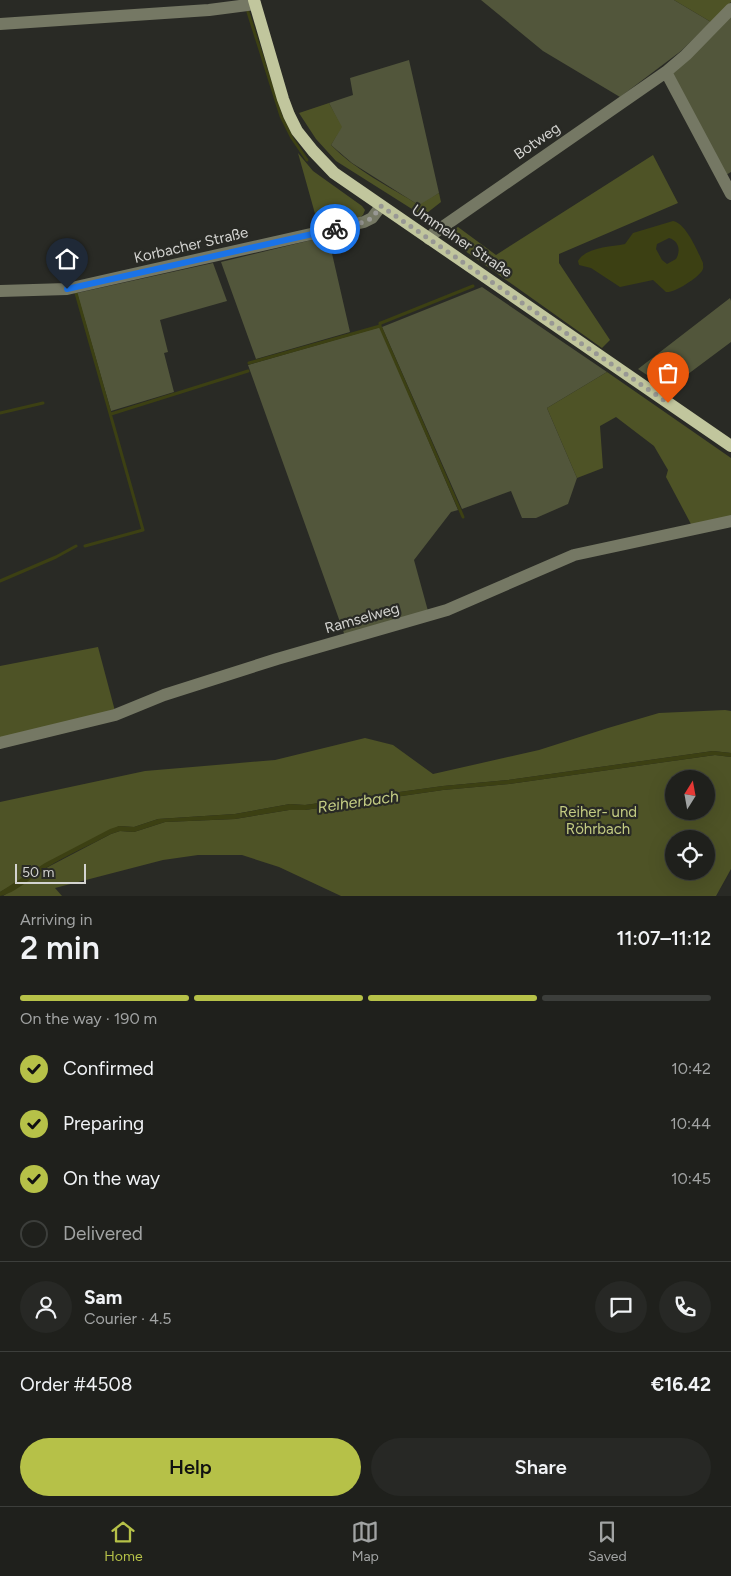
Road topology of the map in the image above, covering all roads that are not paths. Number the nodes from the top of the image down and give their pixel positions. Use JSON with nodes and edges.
{"nodes":[{"id":1,"x":254,"y":2,"type":"edge"},
{"id":2,"x":731,"y":9,"type":"edge"},
{"id":3,"x":0,"y":24,"type":"edge"},
{"id":4,"x":666,"y":72,"type":"junction"},
{"id":5,"x":731,"y":194,"type":"edge"},
{"id":6,"x":381,"y":206,"type":"junction"},
{"id":7,"x":429,"y":239,"type":"junction"},
{"id":8,"x":0,"y":292,"type":"edge"},
{"id":9,"x":731,"y":446,"type":"edge"},
{"id":10,"x":731,"y":521,"type":"edge"},
{"id":11,"x":0,"y":743,"type":"edge"}],
"edges":[{"from":1,"to":3,"type":"street"},
{"from":1,"to":6,"type":"main road","name":"Ummelner Straße"},
{"from":2,"to":4,"type":"street","name":"Botweg"},
{"from":4,"to":5,"type":"street"},
{"from":4,"to":7,"type":"street","name":"Botweg"},
{"from":6,"to":7,"type":"main road","name":"Ummelner Straße"},
{"from":6,"to":8,"type":"street","name":"Korbacher Straße"},
{"from":7,"to":9,"type":"main road","name":"Ummelner Straße"},
{"from":10,"to":11,"type":"street","name":"Ramselweg"}]}
